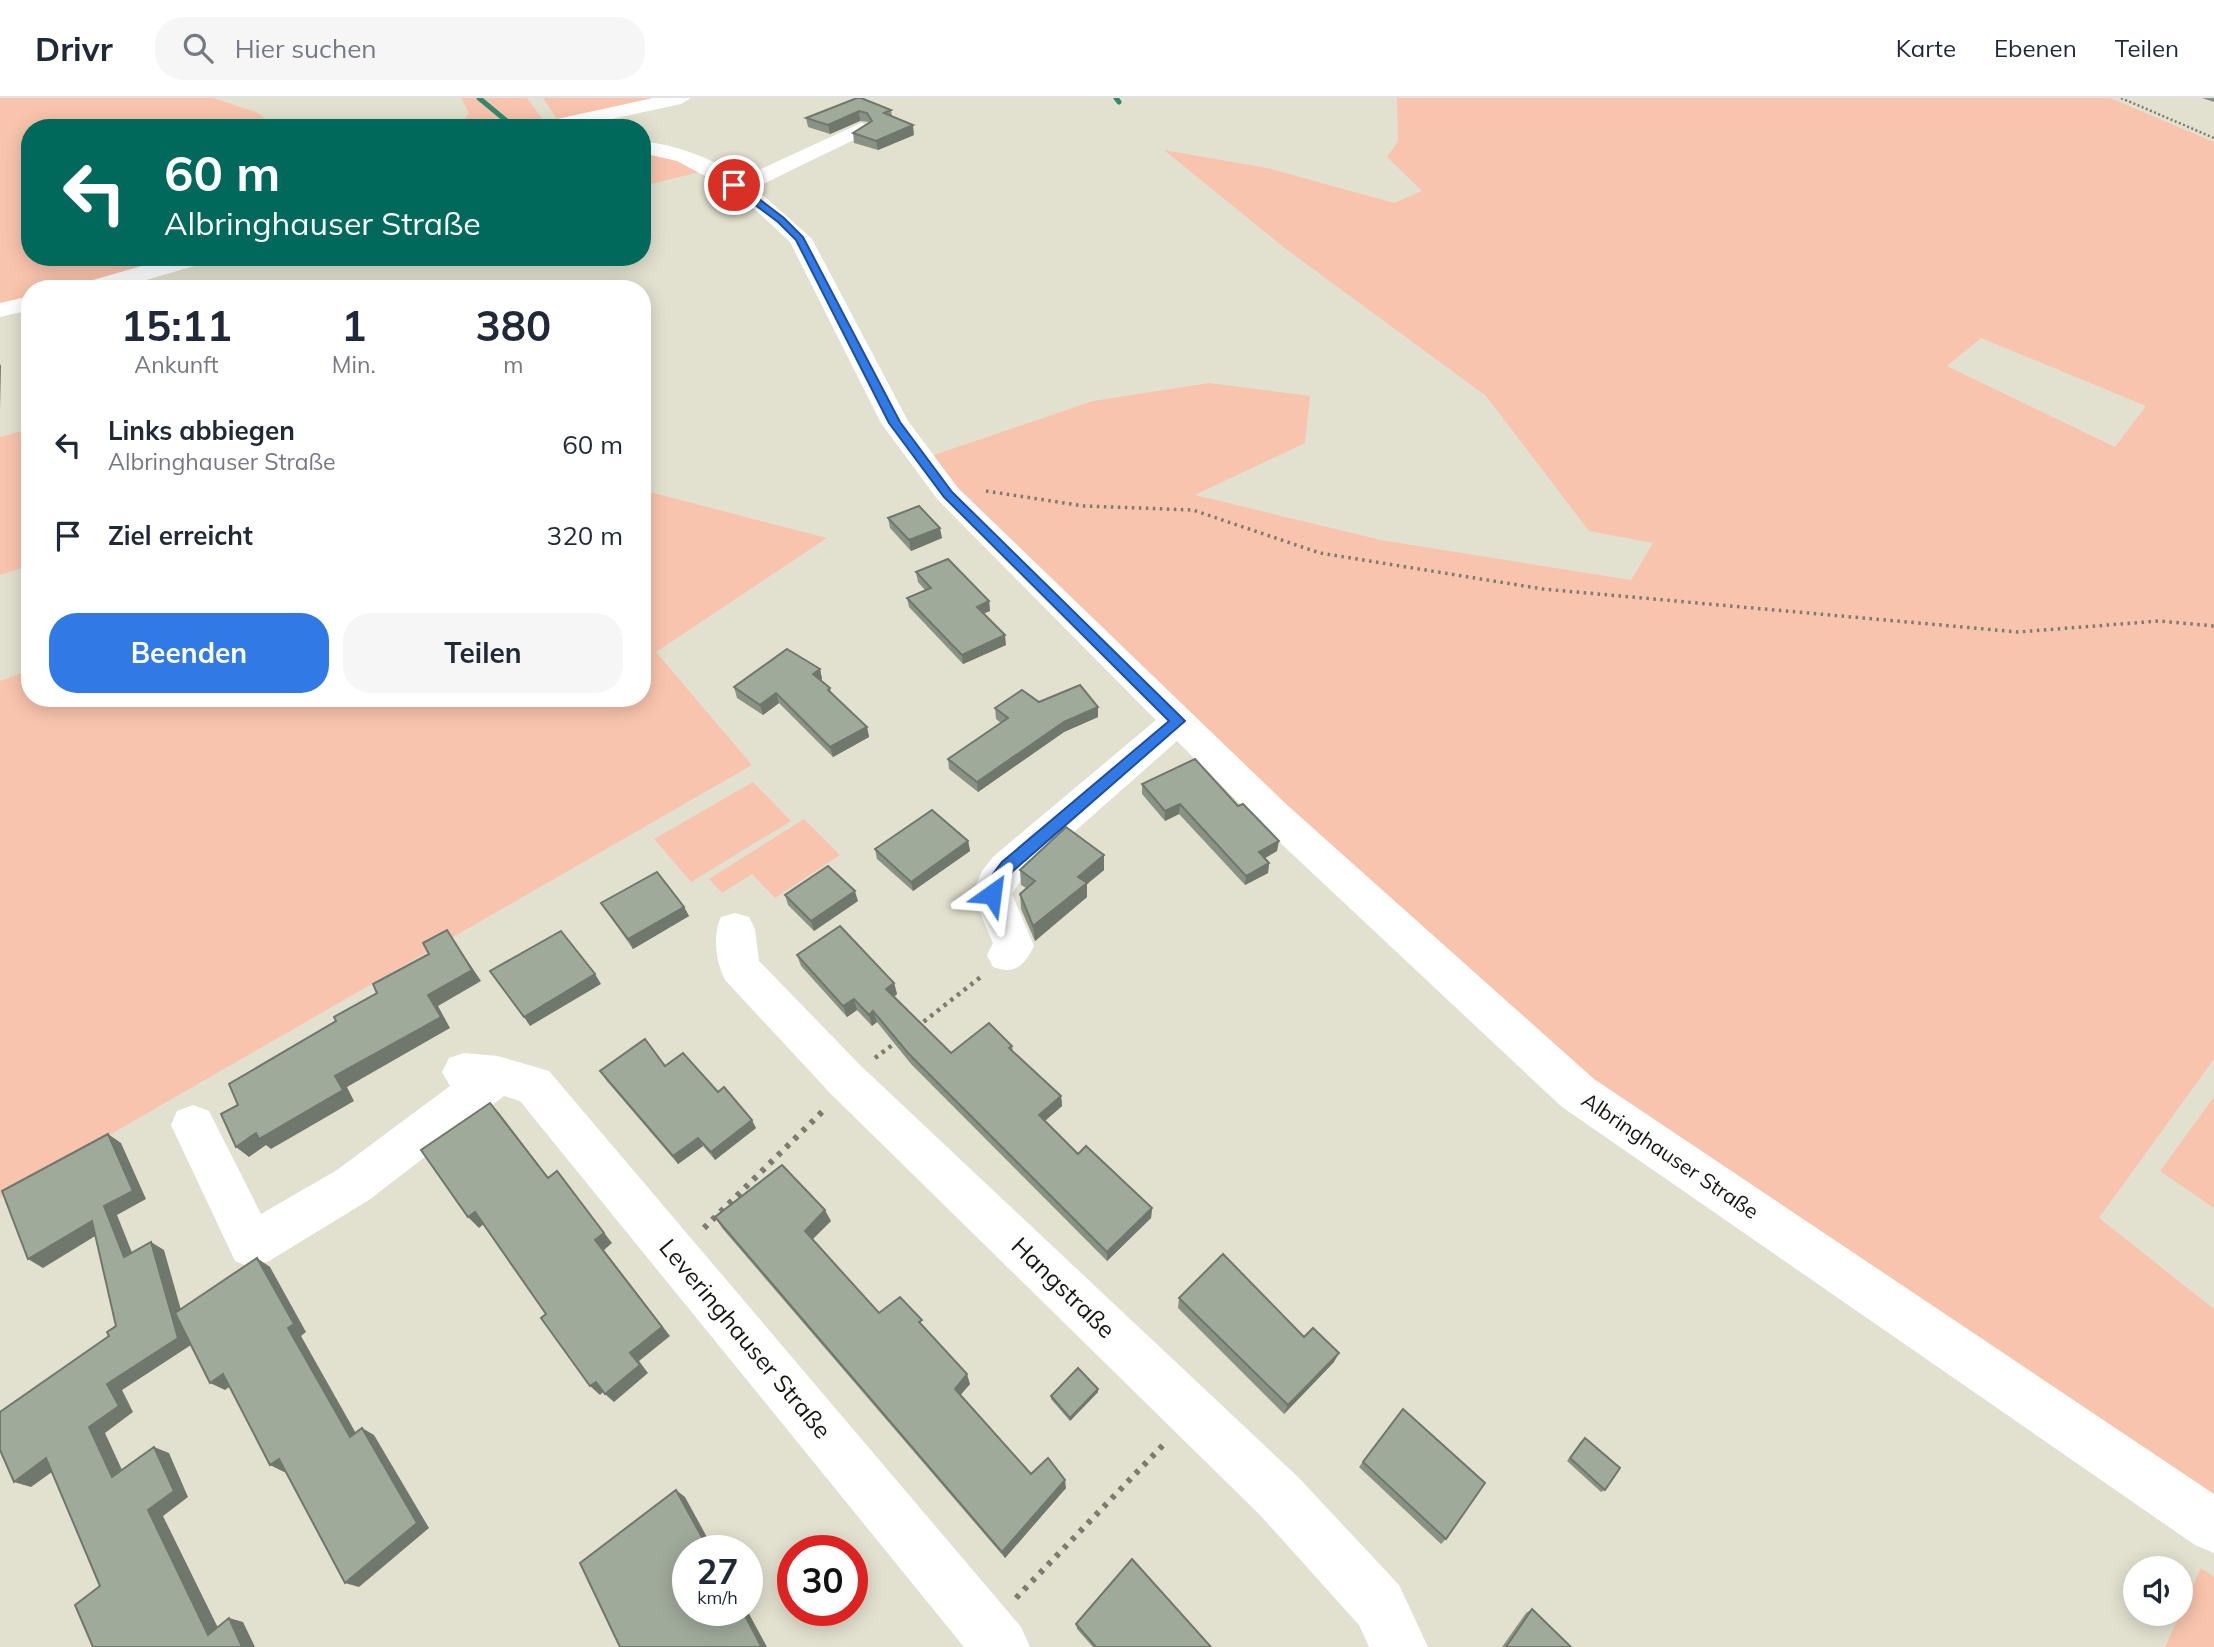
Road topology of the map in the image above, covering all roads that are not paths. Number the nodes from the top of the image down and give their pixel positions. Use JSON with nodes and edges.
{"nodes":[{"id":1,"x":681,"y":98,"type":"edge"},
{"id":2,"x":543,"y":106,"type":"dead end"},
{"id":3,"x":550,"y":119,"type":"edge"},
{"id":4,"x":590,"y":119,"type":"edge"},
{"id":5,"x":861,"y":129,"type":"edge"},
{"id":6,"x":651,"y":148,"type":"edge"},
{"id":7,"x":738,"y":188,"type":"junction"},
{"id":8,"x":168,"y":266,"type":"edge"},
{"id":9,"x":120,"y":280,"type":"edge"},
{"id":10,"x":21,"y":305,"type":"edge"},
{"id":11,"x":0,"y":310,"type":"edge"},
{"id":12,"x":1178,"y":721,"type":"junction"},
{"id":13,"x":735,"y":929,"type":"dead end"},
{"id":14,"x":1007,"y":955,"type":"road end"},
{"id":15,"x":193,"y":1125,"type":"dead end"},
{"id":16,"x":2214,"y":1526,"type":"edge"},
{"id":17,"x":994,"y":1638,"type":"edge"},
{"id":18,"x":1399,"y":1647,"type":"edge"}],
"edges":[{"from":1,"to":4,"type":"street"},
{"from":2,"to":3,"type":"street"},
{"from":5,"to":7,"type":"street"},
{"from":6,"to":7,"type":"street","name":"Albringhauser Straße"},
{"from":7,"to":12,"type":"street","name":"Albringhauser Straße"},
{"from":8,"to":9,"type":"street"},
{"from":10,"to":11,"type":"street"},
{"from":12,"to":14,"type":"street"},
{"from":12,"to":16,"type":"street","name":"Albringhauser Straße"},
{"from":13,"to":18,"type":"street","name":"Hangstraße"},
{"from":15,"to":17,"type":"street","name":"Leveringhauser Straße"}]}
